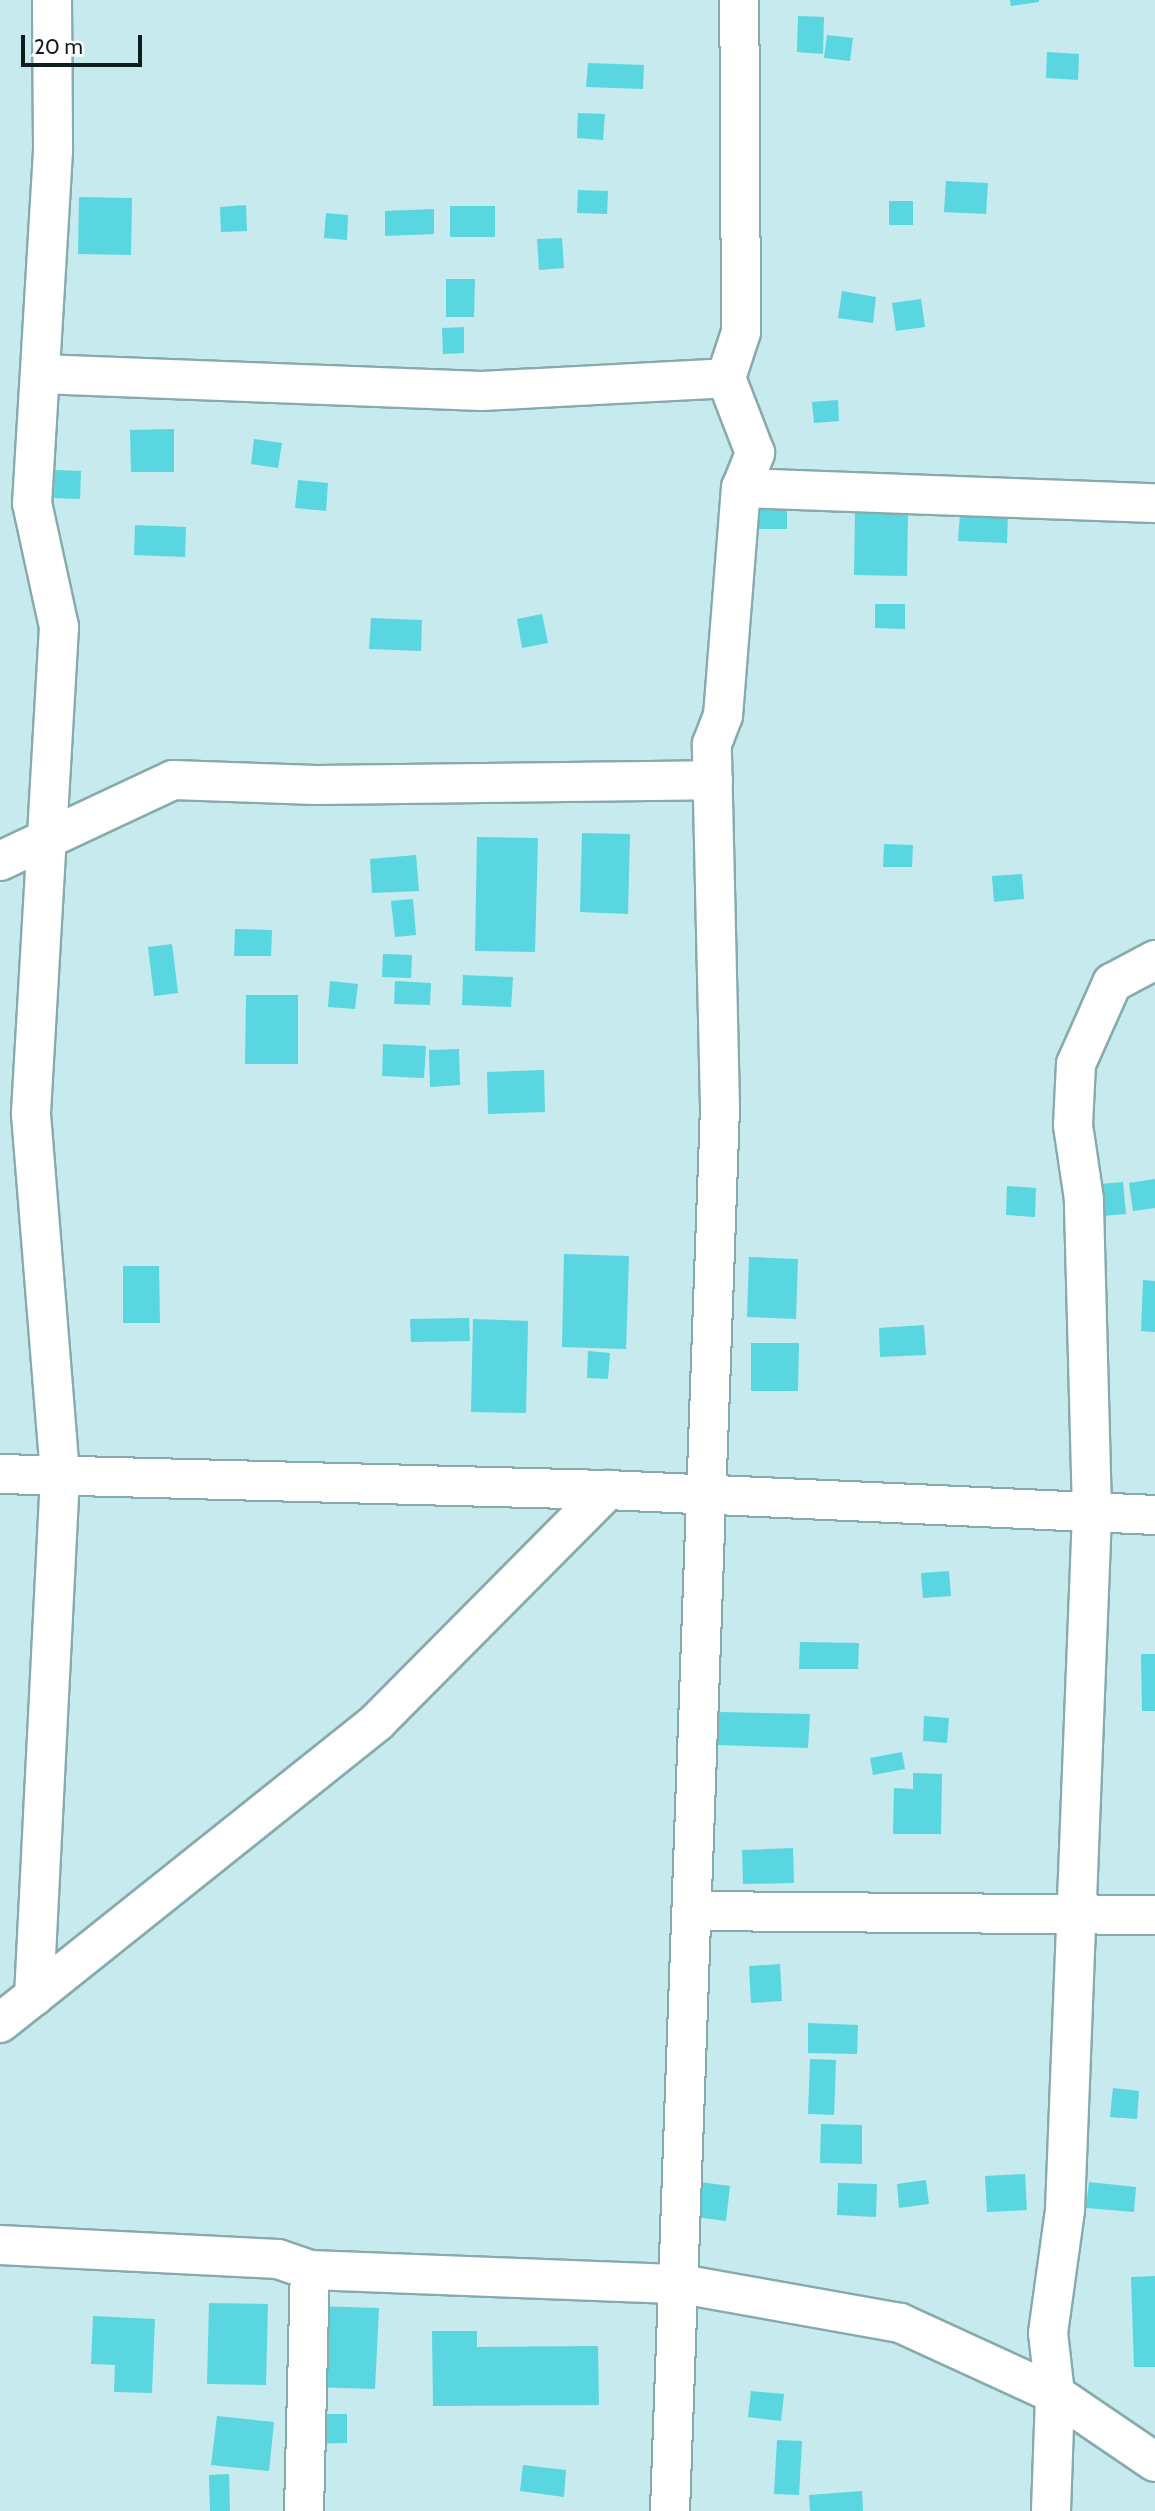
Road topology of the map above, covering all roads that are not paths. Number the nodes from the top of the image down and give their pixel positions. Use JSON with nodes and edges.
{"nodes":[{"id":1,"x":52,"y":0,"type":"edge"},
{"id":2,"x":739,"y":0,"type":"edge"},
{"id":3,"x":40,"y":374,"type":"junction"},
{"id":4,"x":726,"y":378,"type":"junction"},
{"id":5,"x":741,"y":488,"type":"junction"},
{"id":6,"x":1155,"y":503,"type":"edge"},
{"id":7,"x":713,"y":780,"type":"junction"},
{"id":8,"x":43,"y":842,"type":"junction"},
{"id":9,"x":0,"y":860,"type":"edge"},
{"id":10,"x":1155,"y":960,"type":"edge"},
{"id":11,"x":0,"y":1474,"type":"edge"},
{"id":12,"x":61,"y":1476,"type":"junction"},
{"id":13,"x":607,"y":1490,"type":"junction"},
{"id":14,"x":702,"y":1499,"type":"junction"},
{"id":15,"x":1092,"y":1512,"type":"junction"},
{"id":16,"x":1155,"y":1515,"type":"edge"},
{"id":17,"x":695,"y":1911,"type":"junction"},
{"id":18,"x":1080,"y":1914,"type":"junction"},
{"id":19,"x":1155,"y":1916,"type":"edge"},
{"id":20,"x":34,"y":1996,"type":"junction"},
{"id":21,"x":0,"y":2023,"type":"edge"},
{"id":22,"x":0,"y":2245,"type":"edge"},
{"id":23,"x":310,"y":2270,"type":"junction"},
{"id":24,"x":681,"y":2284,"type":"junction"},
{"id":25,"x":1055,"y":2395,"type":"junction"},
{"id":26,"x":1155,"y":2462,"type":"edge"},
{"id":27,"x":304,"y":2511,"type":"edge"},
{"id":28,"x":670,"y":2511,"type":"edge"},
{"id":29,"x":1051,"y":2511,"type":"edge"}],
"edges":[{"from":1,"to":3,"type":"street"},
{"from":2,"to":4,"type":"street"},
{"from":3,"to":4,"type":"street"},
{"from":3,"to":8,"type":"street"},
{"from":4,"to":5,"type":"street"},
{"from":5,"to":6,"type":"street"},
{"from":5,"to":7,"type":"street"},
{"from":7,"to":8,"type":"street"},
{"from":7,"to":14,"type":"street"},
{"from":8,"to":9,"type":"street"},
{"from":8,"to":12,"type":"street"},
{"from":10,"to":15,"type":"street"},
{"from":11,"to":12,"type":"street"},
{"from":12,"to":13,"type":"street"},
{"from":12,"to":20,"type":"street"},
{"from":13,"to":14,"type":"street"},
{"from":13,"to":20,"type":"street"},
{"from":14,"to":15,"type":"street"},
{"from":14,"to":17,"type":"street"},
{"from":15,"to":16,"type":"street"},
{"from":15,"to":18,"type":"street"},
{"from":17,"to":18,"type":"street"},
{"from":17,"to":24,"type":"street"},
{"from":18,"to":19,"type":"street"},
{"from":18,"to":25,"type":"street"},
{"from":20,"to":21,"type":"street"},
{"from":22,"to":23,"type":"street"},
{"from":23,"to":24,"type":"street"},
{"from":23,"to":27,"type":"street"},
{"from":24,"to":25,"type":"street"},
{"from":24,"to":28,"type":"street"},
{"from":25,"to":26,"type":"street"},
{"from":25,"to":29,"type":"street"}]}
